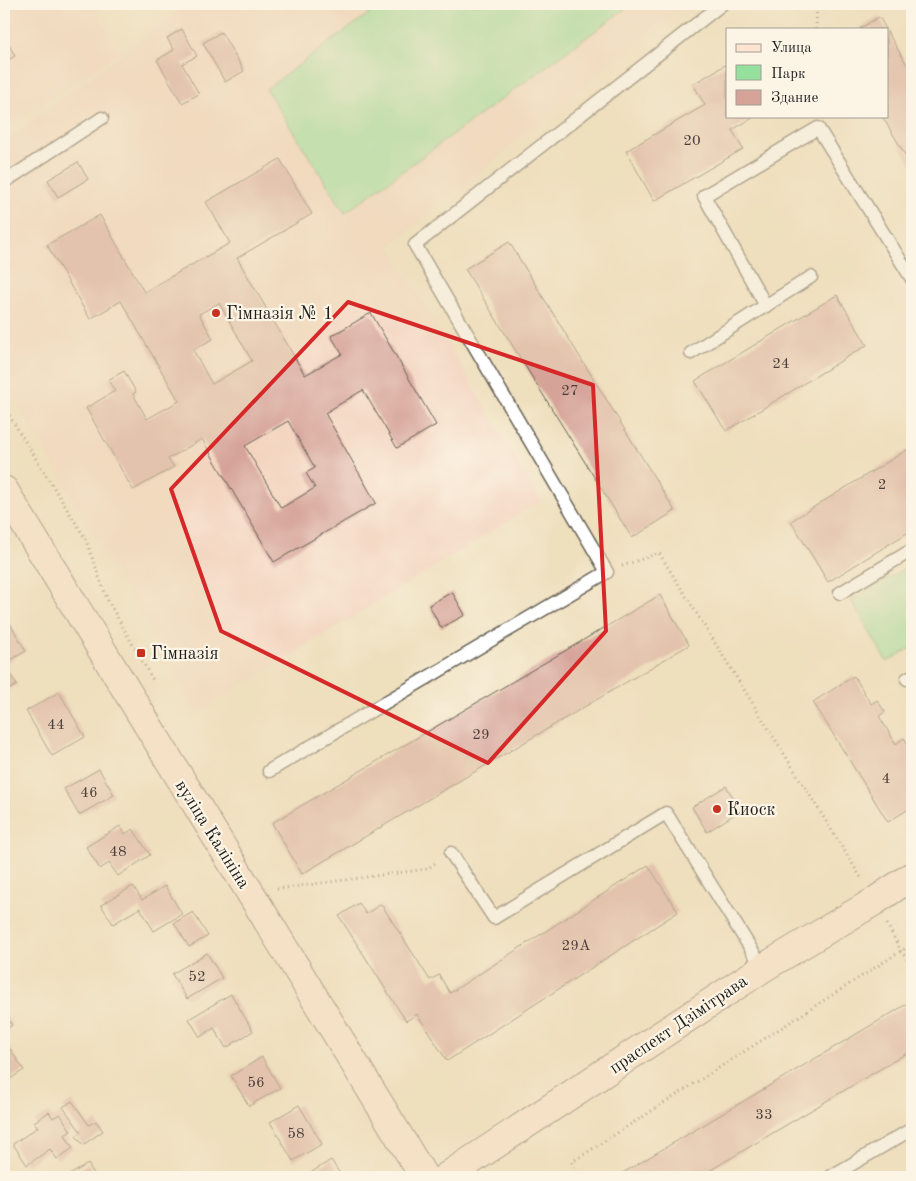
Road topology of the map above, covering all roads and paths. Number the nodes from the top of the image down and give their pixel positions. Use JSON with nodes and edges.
{"nodes":[{"id":1,"x":722,"y":4,"type":"edge"},
{"id":2,"x":817,"y":4,"type":"edge"},
{"id":3,"x":816,"y":28,"type":"edge"},
{"id":4,"x":102,"y":118,"type":"dead end"},
{"id":5,"x":4,"y":182,"type":"edge"},
{"id":6,"x":811,"y":277,"type":"dead end"},
{"id":7,"x":912,"y":279,"type":"edge"},
{"id":8,"x":766,"y":306,"type":"junction"},
{"id":9,"x":690,"y":353,"type":"dead end"},
{"id":10,"x":4,"y":490,"type":"edge"},
{"id":11,"x":912,"y":550,"type":"edge"},
{"id":12,"x":607,"y":572,"type":"junction"},
{"id":13,"x":840,"y":593,"type":"dead end"},
{"id":14,"x":269,"y":771,"type":"dead end"},
{"id":15,"x":451,"y":853,"type":"joint"},
{"id":16,"x":912,"y":876,"type":"edge"},
{"id":17,"x":272,"y":890,"type":"dead end"},
{"id":18,"x":875,"y":900,"type":"junction"},
{"id":19,"x":912,"y":944,"type":"edge"},
{"id":20,"x":901,"y":951,"type":"junction"},
{"id":21,"x":912,"y":966,"type":"edge"},
{"id":22,"x":763,"y":968,"type":"junction"},
{"id":23,"x":912,"y":1129,"type":"edge"},
{"id":24,"x":424,"y":1177,"type":"edge"},
{"id":25,"x":446,"y":1177,"type":"edge"},
{"id":26,"x":578,"y":1177,"type":"edge"},
{"id":27,"x":830,"y":1177,"type":"edge"}],
"edges":[{"from":1,"to":12,"type":"lane"},
{"from":2,"to":3,"type":"path"},
{"from":4,"to":5,"type":"lane"},
{"from":6,"to":8,"type":"lane"},
{"from":7,"to":8,"type":"lane"},
{"from":8,"to":9,"type":"lane"},
{"from":10,"to":24,"type":"main road","name":"вуліца Калініна"},
{"from":11,"to":13,"type":"lane"},
{"from":12,"to":14,"type":"lane"},
{"from":12,"to":18,"type":"path"},
{"from":15,"to":17,"type":"path"},
{"from":15,"to":22,"type":"lane"},
{"from":16,"to":18,"type":"main road","name":"праспект Дзімітрава"},
{"from":18,"to":20,"type":"path"},
{"from":18,"to":22,"type":"main road","name":"праспект Дзімітрава"},
{"from":19,"to":20,"type":"path"},
{"from":20,"to":21,"type":"path"},
{"from":20,"to":26,"type":"path"},
{"from":22,"to":25,"type":"main road","name":"праспект Дзімітрава"},
{"from":23,"to":27,"type":"lane"}]}
